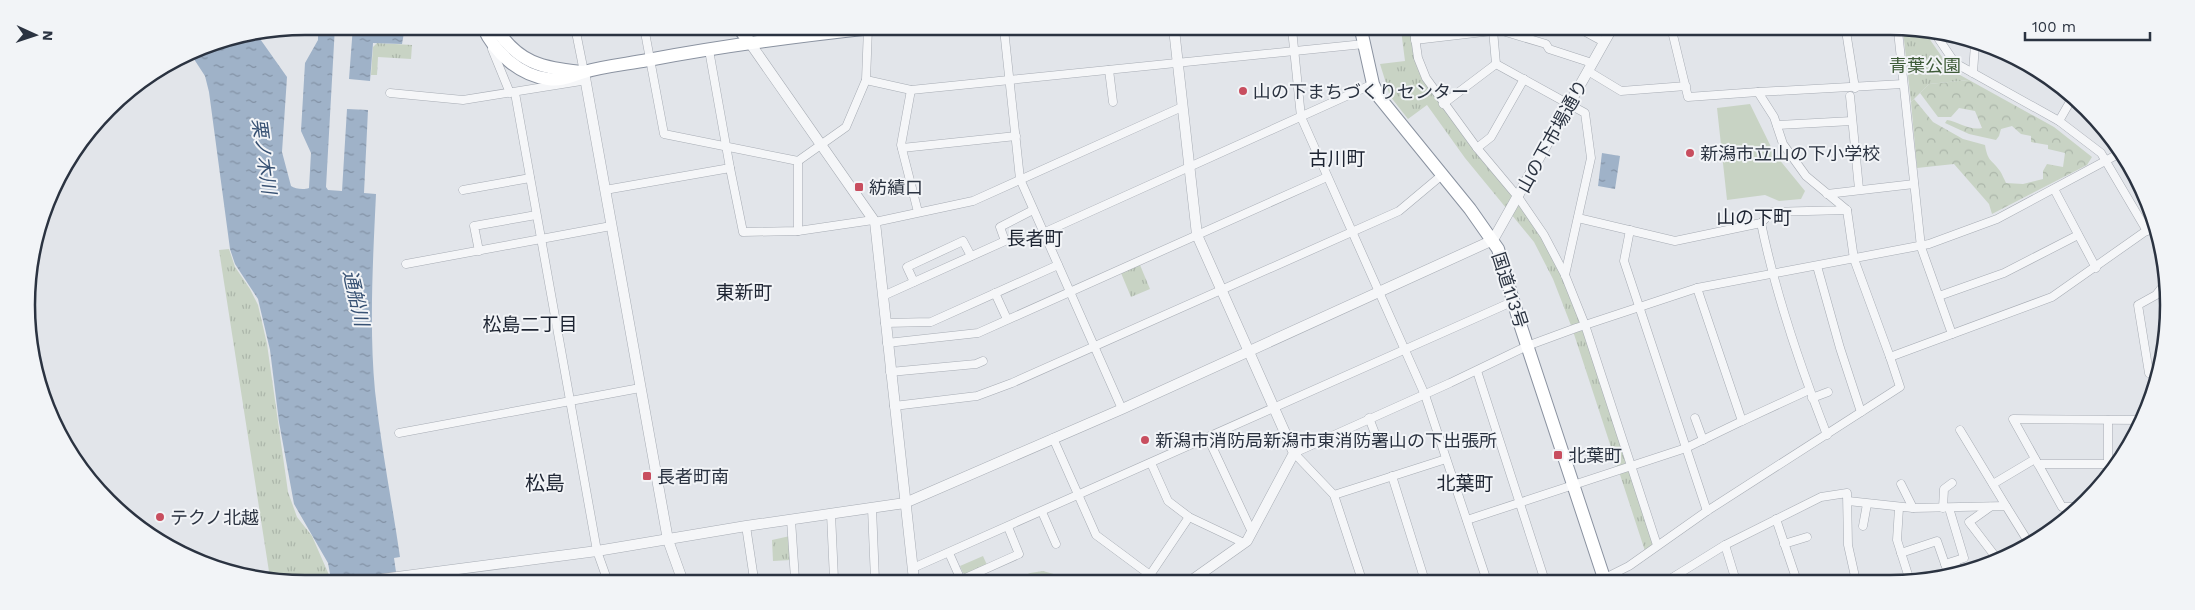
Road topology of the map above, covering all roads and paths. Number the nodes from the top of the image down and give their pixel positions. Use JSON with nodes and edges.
{"nodes":[{"id":1,"x":491,"y":35,"type":"edge"},
{"id":2,"x":496,"y":35,"type":"edge"},
{"id":3,"x":577,"y":35,"type":"edge"},
{"id":4,"x":646,"y":35,"type":"edge"},
{"id":5,"x":744,"y":35,"type":"edge"},
{"id":6,"x":813,"y":35,"type":"edge"},
{"id":7,"x":868,"y":35,"type":"edge"},
{"id":8,"x":1005,"y":35,"type":"edge"},
{"id":9,"x":1175,"y":35,"type":"edge"},
{"id":10,"x":1292,"y":35,"type":"edge"},
{"id":11,"x":1362,"y":35,"type":"edge"},
{"id":12,"x":1414,"y":35,"type":"edge"},
{"id":13,"x":1455,"y":35,"type":"edge"},
{"id":14,"x":1495,"y":35,"type":"edge"},
{"id":15,"x":1513,"y":35,"type":"edge"},
{"id":16,"x":1591,"y":35,"type":"edge"},
{"id":17,"x":1608,"y":35,"type":"edge"},
{"id":18,"x":1673,"y":35,"type":"edge"},
{"id":19,"x":1847,"y":35,"type":"edge"},
{"id":20,"x":1898,"y":35,"type":"edge"},
{"id":21,"x":1939,"y":39,"type":"edge"},
{"id":22,"x":1415,"y":40,"type":"junction"},
{"id":23,"x":1604,"y":42,"type":"junction"},
{"id":24,"x":750,"y":43,"type":"junction"},
{"id":25,"x":1364,"y":44,"type":"junction"},
{"id":26,"x":1975,"y":48,"type":"edge"},
{"id":27,"x":709,"y":50,"type":"junction"},
{"id":28,"x":1294,"y":52,"type":"junction"},
{"id":29,"x":651,"y":60,"type":"junction"},
{"id":30,"x":1178,"y":63,"type":"junction"},
{"id":31,"x":1496,"y":64,"type":"junction"},
{"id":32,"x":1590,"y":67,"type":"junction"},
{"id":33,"x":1109,"y":70,"type":"junction"},
{"id":34,"x":584,"y":72,"type":"junction"},
{"id":35,"x":1973,"y":73,"type":"junction"},
{"id":36,"x":1524,"y":79,"type":"junction"},
{"id":37,"x":866,"y":80,"type":"junction"},
{"id":38,"x":1009,"y":80,"type":"junction"},
{"id":39,"x":1373,"y":84,"type":"junction"},
{"id":40,"x":1903,"y":84,"type":"junction"},
{"id":41,"x":1686,"y":86,"type":"junction"},
{"id":42,"x":1855,"y":88,"type":"junction"},
{"id":43,"x":912,"y":90,"type":"junction"},
{"id":44,"x":1758,"y":92,"type":"junction"},
{"id":45,"x":390,"y":93,"type":"dead end"},
{"id":46,"x":513,"y":93,"type":"junction"},
{"id":47,"x":1850,"y":96,"type":"dead end"},
{"id":48,"x":1113,"y":102,"type":"dead end"},
{"id":49,"x":2069,"y":103,"type":"edge"},
{"id":50,"x":1443,"y":104,"type":"junction"},
{"id":51,"x":1569,"y":104,"type":"junction"},
{"id":52,"x":1182,"y":107,"type":"junction"},
{"id":53,"x":1301,"y":117,"type":"junction"},
{"id":54,"x":1852,"y":121,"type":"junction"},
{"id":55,"x":2059,"y":122,"type":"junction"},
{"id":56,"x":1777,"y":125,"type":"junction"},
{"id":57,"x":1016,"y":136,"type":"junction"},
{"id":58,"x":821,"y":144,"type":"junction"},
{"id":59,"x":727,"y":146,"type":"junction"},
{"id":60,"x":902,"y":148,"type":"junction"},
{"id":61,"x":1476,"y":148,"type":"junction"},
{"id":62,"x":2115,"y":156,"type":"edge"},
{"id":63,"x":798,"y":160,"type":"junction"},
{"id":64,"x":2106,"y":161,"type":"junction"},
{"id":65,"x":730,"y":168,"type":"junction"},
{"id":66,"x":1189,"y":169,"type":"junction"},
{"id":67,"x":1442,"y":175,"type":"junction"},
{"id":68,"x":1327,"y":177,"type":"junction"},
{"id":69,"x":530,"y":178,"type":"junction"},
{"id":70,"x":1020,"y":179,"type":"junction"},
{"id":71,"x":1914,"y":184,"type":"junction"},
{"id":72,"x":1859,"y":189,"type":"junction"},
{"id":73,"x":2054,"y":189,"type":"junction"},
{"id":74,"x":463,"y":190,"type":"dead end"},
{"id":75,"x":605,"y":190,"type":"junction"},
{"id":76,"x":1827,"y":194,"type":"junction"},
{"id":77,"x":1518,"y":197,"type":"junction"},
{"id":78,"x":1033,"y":210,"type":"junction"},
{"id":79,"x":1847,"y":210,"type":"junction"},
{"id":80,"x":918,"y":212,"type":"junction"},
{"id":81,"x":536,"y":215,"type":"junction"},
{"id":82,"x":1578,"y":218,"type":"junction"},
{"id":83,"x":874,"y":221,"type":"junction"},
{"id":84,"x":1761,"y":223,"type":"junction"},
{"id":85,"x":611,"y":226,"type":"junction"},
{"id":86,"x":2149,"y":227,"type":"edge"},
{"id":87,"x":2150,"y":229,"type":"edge"},
{"id":88,"x":1630,"y":230,"type":"junction"},
{"id":89,"x":798,"y":231,"type":"junction"},
{"id":90,"x":1352,"y":231,"type":"junction"},
{"id":91,"x":1043,"y":233,"type":"junction"},
{"id":92,"x":1196,"y":235,"type":"junction"},
{"id":93,"x":2078,"y":235,"type":"junction"},
{"id":94,"x":540,"y":240,"type":"junction"},
{"id":95,"x":1493,"y":240,"type":"junction"},
{"id":96,"x":1921,"y":247,"type":"junction"},
{"id":97,"x":479,"y":251,"type":"junction"},
{"id":98,"x":971,"y":256,"type":"junction"},
{"id":99,"x":1854,"y":259,"type":"junction"},
{"id":100,"x":406,"y":264,"type":"dead end"},
{"id":101,"x":1058,"y":265,"type":"junction"},
{"id":102,"x":1817,"y":266,"type":"junction"},
{"id":103,"x":2096,"y":268,"type":"junction"},
{"id":104,"x":1772,"y":274,"type":"junction"},
{"id":105,"x":1565,"y":275,"type":"junction"},
{"id":106,"x":914,"y":282,"type":"junction"},
{"id":107,"x":1697,"y":288,"type":"junction"},
{"id":108,"x":1220,"y":290,"type":"junction"},
{"id":109,"x":1069,"y":291,"type":"junction"},
{"id":110,"x":2159,"y":291,"type":"edge"},
{"id":111,"x":1379,"y":292,"type":"junction"},
{"id":112,"x":995,"y":293,"type":"junction"},
{"id":113,"x":882,"y":296,"type":"junction"},
{"id":114,"x":1939,"y":296,"type":"junction"},
{"id":115,"x":1514,"y":301,"type":"junction"},
{"id":116,"x":1638,"y":306,"type":"junction"},
{"id":117,"x":1007,"y":319,"type":"junction"},
{"id":118,"x":885,"y":323,"type":"junction"},
{"id":119,"x":1584,"y":325,"type":"junction"},
{"id":120,"x":1952,"y":334,"type":"junction"},
{"id":121,"x":887,"y":343,"type":"junction"},
{"id":122,"x":1094,"y":345,"type":"junction"},
{"id":123,"x":1527,"y":346,"type":"junction"},
{"id":124,"x":1404,"y":348,"type":"junction"},
{"id":125,"x":1248,"y":351,"type":"junction"},
{"id":126,"x":1890,"y":357,"type":"junction"},
{"id":127,"x":983,"y":361,"type":"dead end"},
{"id":128,"x":1477,"y":371,"type":"junction"},
{"id":129,"x":890,"y":372,"type":"junction"},
{"id":130,"x":2151,"y":373,"type":"edge"},
{"id":131,"x":640,"y":388,"type":"junction"},
{"id":132,"x":1828,"y":392,"type":"dead end"},
{"id":133,"x":1811,"y":394,"type":"junction"},
{"id":134,"x":1425,"y":395,"type":"junction"},
{"id":135,"x":569,"y":402,"type":"junction"},
{"id":136,"x":894,"y":406,"type":"junction"},
{"id":137,"x":1273,"y":408,"type":"junction"},
{"id":138,"x":1122,"y":409,"type":"junction"},
{"id":139,"x":1862,"y":412,"type":"junction"},
{"id":140,"x":1369,"y":418,"type":"junction"},
{"id":141,"x":1695,"y":418,"type":"dead end"},
{"id":142,"x":2108,"y":420,"type":"junction"},
{"id":143,"x":2134,"y":420,"type":"edge"},
{"id":144,"x":1742,"y":421,"type":"junction"},
{"id":145,"x":1960,"y":430,"type":"dead end"},
{"id":146,"x":399,"y":433,"type":"dead end"},
{"id":147,"x":1827,"y":435,"type":"junction"},
{"id":148,"x":1376,"y":436,"type":"dead end"},
{"id":149,"x":1053,"y":438,"type":"junction"},
{"id":150,"x":1208,"y":438,"type":"junction"},
{"id":151,"x":1703,"y":440,"type":"junction"},
{"id":152,"x":1686,"y":448,"type":"junction"},
{"id":153,"x":1294,"y":453,"type":"junction"},
{"id":154,"x":1446,"y":459,"type":"junction"},
{"id":155,"x":2111,"y":460,"type":"edge"},
{"id":156,"x":2036,"y":461,"type":"junction"},
{"id":157,"x":1150,"y":463,"type":"junction"},
{"id":158,"x":2108,"y":464,"type":"edge"},
{"id":159,"x":1631,"y":467,"type":"junction"},
{"id":160,"x":1392,"y":476,"type":"junction"},
{"id":161,"x":1952,"y":483,"type":"dead end"},
{"id":162,"x":1901,"y":484,"type":"dead end"},
{"id":163,"x":1993,"y":484,"type":"junction"},
{"id":164,"x":1573,"y":486,"type":"junction"},
{"id":165,"x":1334,"y":495,"type":"junction"},
{"id":166,"x":1077,"y":496,"type":"junction"},
{"id":167,"x":1848,"y":501,"type":"junction"},
{"id":168,"x":905,"y":503,"type":"junction"},
{"id":169,"x":1520,"y":503,"type":"junction"},
{"id":170,"x":1867,"y":504,"type":"junction"},
{"id":171,"x":1990,"y":506,"type":"junction"},
{"id":172,"x":2006,"y":506,"type":"junction"},
{"id":173,"x":2069,"y":507,"type":"edge"},
{"id":174,"x":872,"y":508,"type":"junction"},
{"id":175,"x":1899,"y":508,"type":"junction"},
{"id":176,"x":1913,"y":508,"type":"junction"},
{"id":177,"x":1946,"y":508,"type":"junction"},
{"id":178,"x":1706,"y":511,"type":"junction"},
{"id":179,"x":1042,"y":512,"type":"junction"},
{"id":180,"x":831,"y":514,"type":"junction"},
{"id":181,"x":1189,"y":517,"type":"junction"},
{"id":182,"x":1776,"y":519,"type":"junction"},
{"id":183,"x":791,"y":520,"type":"junction"},
{"id":184,"x":1467,"y":520,"type":"junction"},
{"id":185,"x":746,"y":526,"type":"junction"},
{"id":186,"x":1863,"y":526,"type":"dead end"},
{"id":187,"x":1008,"y":527,"type":"junction"},
{"id":188,"x":1252,"y":532,"type":"junction"},
{"id":189,"x":1806,"y":537,"type":"dead end"},
{"id":190,"x":2026,"y":539,"type":"edge"},
{"id":191,"x":668,"y":540,"type":"junction"},
{"id":192,"x":1244,"y":543,"type":"junction"},
{"id":193,"x":1056,"y":544,"type":"dead end"},
{"id":194,"x":1784,"y":544,"type":"junction"},
{"id":195,"x":1657,"y":545,"type":"junction"},
{"id":196,"x":1725,"y":545,"type":"junction"},
{"id":197,"x":597,"y":552,"type":"junction"},
{"id":198,"x":949,"y":553,"type":"junction"},
{"id":199,"x":1901,"y":553,"type":"junction"},
{"id":200,"x":1993,"y":554,"type":"edge"},
{"id":201,"x":913,"y":568,"type":"junction"},
{"id":202,"x":1947,"y":569,"type":"edge"},
{"id":203,"x":1908,"y":574,"type":"edge"},
{"id":204,"x":416,"y":575,"type":"edge"},
{"id":205,"x":606,"y":575,"type":"edge"},
{"id":206,"x":681,"y":575,"type":"edge"},
{"id":207,"x":753,"y":575,"type":"edge"},
{"id":208,"x":795,"y":575,"type":"edge"},
{"id":209,"x":834,"y":575,"type":"edge"},
{"id":210,"x":876,"y":575,"type":"edge"},
{"id":211,"x":914,"y":575,"type":"edge"},
{"id":212,"x":959,"y":575,"type":"edge"},
{"id":213,"x":972,"y":575,"type":"edge"},
{"id":214,"x":1199,"y":575,"type":"edge"},
{"id":215,"x":1360,"y":575,"type":"edge"},
{"id":216,"x":1423,"y":575,"type":"edge"},
{"id":217,"x":1485,"y":575,"type":"edge"},
{"id":218,"x":1543,"y":575,"type":"edge"},
{"id":219,"x":1601,"y":575,"type":"edge"},
{"id":220,"x":1612,"y":575,"type":"edge"},
{"id":221,"x":1680,"y":575,"type":"edge"},
{"id":222,"x":1734,"y":575,"type":"edge"},
{"id":223,"x":1794,"y":575,"type":"edge"},
{"id":224,"x":1855,"y":575,"type":"edge"}],
"edges":[{"from":1,"to":46,"type":"street"},
{"from":2,"to":34,"type":"highway"},
{"from":3,"to":34,"type":"street"},
{"from":4,"to":29,"type":"street"},
{"from":5,"to":24,"type":"highway"},
{"from":6,"to":24,"type":"highway"},
{"from":7,"to":37,"type":"street"},
{"from":8,"to":38,"type":"street"},
{"from":9,"to":30,"type":"street"},
{"from":10,"to":28,"type":"street"},
{"from":11,"to":25,"type":"highway","name":"国道113号"},
{"from":12,"to":22,"type":"street"},
{"from":13,"to":22,"type":"street"},
{"from":14,"to":31,"type":"street"},
{"from":15,"to":32,"type":"street"},
{"from":16,"to":23,"type":"street"},
{"from":17,"to":23,"type":"street","name":"山の下市場通り"},
{"from":18,"to":41,"type":"street"},
{"from":19,"to":42,"type":"street"},
{"from":20,"to":40,"type":"street"},
{"from":21,"to":35,"type":"street"},
{"from":22,"to":50,"type":"street"},
{"from":23,"to":32,"type":"street","name":"山の下市場通り"},
{"from":24,"to":27,"type":"highway"},
{"from":24,"to":58,"type":"street"},
{"from":25,"to":28,"type":"street"},
{"from":25,"to":39,"type":"highway","name":"国道113号"},
{"from":26,"to":35,"type":"street"},
{"from":27,"to":29,"type":"highway"},
{"from":27,"to":59,"type":"street"},
{"from":28,"to":30,"type":"street"},
{"from":28,"to":53,"type":"street"},
{"from":29,"to":34,"type":"highway"},
{"from":29,"to":59,"type":"street"},
{"from":30,"to":33,"type":"street"},
{"from":30,"to":52,"type":"street"},
{"from":31,"to":36,"type":"street"},
{"from":31,"to":50,"type":"street"},
{"from":32,"to":41,"type":"street"},
{"from":32,"to":51,"type":"street","name":"山の下市場通り"},
{"from":33,"to":38,"type":"street"},
{"from":33,"to":48,"type":"street"},
{"from":34,"to":46,"type":"street"},
{"from":34,"to":75,"type":"street"},
{"from":35,"to":55,"type":"street"},
{"from":36,"to":51,"type":"street"},
{"from":36,"to":61,"type":"street"},
{"from":37,"to":43,"type":"street"},
{"from":37,"to":58,"type":"street"},
{"from":38,"to":43,"type":"street"},
{"from":38,"to":57,"type":"street"},
{"from":39,"to":53,"type":"street"},
{"from":39,"to":67,"type":"highway","name":"国道113号"},
{"from":40,"to":42,"type":"street"},
{"from":40,"to":71,"type":"street"},
{"from":41,"to":44,"type":"street"},
{"from":42,"to":44,"type":"street"},
{"from":43,"to":60,"type":"street"},
{"from":44,"to":56,"type":"street"},
{"from":45,"to":46,"type":"street"},
{"from":46,"to":69,"type":"street"},
{"from":47,"to":54,"type":"street"},
{"from":49,"to":55,"type":"street"},
{"from":50,"to":61,"type":"street"},
{"from":51,"to":77,"type":"street","name":"山の下市場通り"},
{"from":51,"to":82,"type":"street"},
{"from":52,"to":66,"type":"street"},
{"from":52,"to":70,"type":"street"},
{"from":53,"to":66,"type":"street"},
{"from":53,"to":68,"type":"street"},
{"from":54,"to":56,"type":"street"},
{"from":54,"to":72,"type":"street"},
{"from":55,"to":64,"type":"street"},
{"from":56,"to":76,"type":"street"},
{"from":57,"to":60,"type":"street"},
{"from":57,"to":70,"type":"street"},
{"from":58,"to":63,"type":"street"},
{"from":58,"to":83,"type":"street"},
{"from":59,"to":63,"type":"street"},
{"from":59,"to":65,"type":"street"},
{"from":60,"to":80,"type":"street"},
{"from":61,"to":77,"type":"street"},
{"from":62,"to":64,"type":"street"},
{"from":63,"to":89,"type":"street"},
{"from":64,"to":73,"type":"street"},
{"from":64,"to":86,"type":"street"},
{"from":65,"to":75,"type":"street"},
{"from":65,"to":89,"type":"street"},
{"from":66,"to":91,"type":"street"},
{"from":66,"to":92,"type":"street"},
{"from":67,"to":90,"type":"street"},
{"from":67,"to":95,"type":"highway","name":"国道113号"},
{"from":68,"to":90,"type":"street"},
{"from":68,"to":92,"type":"street"},
{"from":69,"to":74,"type":"street"},
{"from":69,"to":81,"type":"street"},
{"from":70,"to":78,"type":"street"},
{"from":70,"to":80,"type":"street"},
{"from":71,"to":72,"type":"street"},
{"from":71,"to":96,"type":"street"},
{"from":72,"to":76,"type":"street"},
{"from":73,"to":93,"type":"street"},
{"from":73,"to":96,"type":"street"},
{"from":75,"to":85,"type":"street"},
{"from":76,"to":79,"type":"street"},
{"from":77,"to":95,"type":"street","name":"山の下市場通り"},
{"from":77,"to":105,"type":"street"},
{"from":78,"to":91,"type":"street"},
{"from":78,"to":98,"type":"street"},
{"from":79,"to":84,"type":"street"},
{"from":79,"to":99,"type":"street"},
{"from":80,"to":83,"type":"street"},
{"from":81,"to":94,"type":"street"},
{"from":81,"to":97,"type":"street"},
{"from":82,"to":88,"type":"street"},
{"from":82,"to":105,"type":"street"},
{"from":83,"to":89,"type":"street"},
{"from":83,"to":113,"type":"street"},
{"from":84,"to":88,"type":"street"},
{"from":84,"to":104,"type":"street"},
{"from":85,"to":94,"type":"street"},
{"from":85,"to":131,"type":"street"},
{"from":87,"to":103,"type":"street"},
{"from":88,"to":116,"type":"street"},
{"from":90,"to":108,"type":"street"},
{"from":90,"to":111,"type":"street"},
{"from":91,"to":101,"type":"street"},
{"from":92,"to":108,"type":"street"},
{"from":92,"to":109,"type":"street"},
{"from":93,"to":103,"type":"street"},
{"from":93,"to":114,"type":"street"},
{"from":94,"to":97,"type":"street"},
{"from":94,"to":135,"type":"street"},
{"from":95,"to":111,"type":"street"},
{"from":95,"to":115,"type":"highway","name":"国道113号"},
{"from":96,"to":99,"type":"street"},
{"from":96,"to":114,"type":"street"},
{"from":97,"to":100,"type":"street"},
{"from":98,"to":106,"type":"street"},
{"from":98,"to":106,"type":"street"},
{"from":99,"to":102,"type":"street"},
{"from":99,"to":126,"type":"street"},
{"from":101,"to":109,"type":"street"},
{"from":101,"to":112,"type":"street"},
{"from":102,"to":104,"type":"street"},
{"from":102,"to":139,"type":"street"},
{"from":103,"to":120,"type":"street"},
{"from":104,"to":107,"type":"street"},
{"from":104,"to":133,"type":"street"},
{"from":105,"to":119,"type":"street"},
{"from":106,"to":113,"type":"street"},
{"from":107,"to":116,"type":"street"},
{"from":107,"to":144,"type":"street"},
{"from":108,"to":122,"type":"street"},
{"from":108,"to":125,"type":"street"},
{"from":109,"to":117,"type":"street"},
{"from":109,"to":122,"type":"street"},
{"from":110,"to":130,"type":"street"},
{"from":111,"to":124,"type":"street"},
{"from":111,"to":125,"type":"street"},
{"from":112,"to":117,"type":"street"},
{"from":112,"to":118,"type":"street"},
{"from":113,"to":118,"type":"street"},
{"from":114,"to":120,"type":"street"},
{"from":115,"to":123,"type":"highway","name":"国道113号"},
{"from":115,"to":124,"type":"street"},
{"from":116,"to":119,"type":"street"},
{"from":116,"to":152,"type":"street"},
{"from":117,"to":121,"type":"street"},
{"from":118,"to":121,"type":"street"},
{"from":119,"to":123,"type":"street"},
{"from":119,"to":159,"type":"street"},
{"from":120,"to":126,"type":"street"},
{"from":121,"to":129,"type":"street"},
{"from":122,"to":136,"type":"street"},
{"from":122,"to":138,"type":"street"},
{"from":123,"to":128,"type":"street"},
{"from":123,"to":164,"type":"highway","name":"国道113号"},
{"from":124,"to":134,"type":"street"},
{"from":124,"to":137,"type":"street"},
{"from":125,"to":137,"type":"street"},
{"from":125,"to":138,"type":"street"},
{"from":126,"to":139,"type":"street"},
{"from":127,"to":129,"type":"street"},
{"from":128,"to":134,"type":"street"},
{"from":128,"to":169,"type":"street"},
{"from":129,"to":136,"type":"street"},
{"from":131,"to":135,"type":"street"},
{"from":131,"to":191,"type":"street"},
{"from":132,"to":133,"type":"street"},
{"from":133,"to":144,"type":"street"},
{"from":133,"to":147,"type":"street"},
{"from":134,"to":140,"type":"street"},
{"from":134,"to":154,"type":"street"},
{"from":135,"to":146,"type":"street"},
{"from":135,"to":197,"type":"street"},
{"from":136,"to":168,"type":"street"},
{"from":137,"to":150,"type":"street"},
{"from":137,"to":153,"type":"street"},
{"from":138,"to":149,"type":"street"},
{"from":139,"to":147,"type":"street"},
{"from":140,"to":148,"type":"street"},
{"from":140,"to":153,"type":"street"},
{"from":141,"to":151,"type":"street"},
{"from":142,"to":143,"type":"street"},
{"from":142,"to":155,"type":"street"},
{"from":142,"to":156,"type":"street"},
{"from":144,"to":151,"type":"street"},
{"from":145,"to":163,"type":"street"},
{"from":147,"to":178,"type":"street"},
{"from":149,"to":166,"type":"street"},
{"from":149,"to":168,"type":"street"},
{"from":150,"to":157,"type":"street"},
{"from":150,"to":188,"type":"street"},
{"from":151,"to":152,"type":"street"},
{"from":152,"to":159,"type":"street"},
{"from":152,"to":178,"type":"street"},
{"from":153,"to":165,"type":"street"},
{"from":153,"to":188,"type":"street"},
{"from":154,"to":160,"type":"street"},
{"from":154,"to":184,"type":"street"},
{"from":156,"to":158,"type":"street"},
{"from":156,"to":163,"type":"street"},
{"from":156,"to":173,"type":"street"},
{"from":157,"to":166,"type":"street"},
{"from":157,"to":181,"type":"street"},
{"from":159,"to":164,"type":"street"},
{"from":159,"to":195,"type":"street"},
{"from":160,"to":165,"type":"street"},
{"from":160,"to":216,"type":"street"},
{"from":161,"to":177,"type":"street"},
{"from":162,"to":176,"type":"street"},
{"from":163,"to":172,"type":"street"},
{"from":164,"to":169,"type":"street"},
{"from":164,"to":219,"type":"highway","name":"国道113号"},
{"from":165,"to":215,"type":"street"},
{"from":166,"to":179,"type":"street"},
{"from":166,"to":181,"type":"street"},
{"from":167,"to":170,"type":"street"},
{"from":167,"to":182,"type":"street"},
{"from":167,"to":224,"type":"street"},
{"from":168,"to":174,"type":"street"},
{"from":168,"to":201,"type":"street"},
{"from":169,"to":184,"type":"street"},
{"from":169,"to":218,"type":"street"},
{"from":170,"to":175,"type":"street"},
{"from":170,"to":186,"type":"street"},
{"from":171,"to":172,"type":"street"},
{"from":171,"to":177,"type":"street"},
{"from":171,"to":200,"type":"street"},
{"from":172,"to":190,"type":"street"},
{"from":174,"to":180,"type":"street"},
{"from":174,"to":210,"type":"street"},
{"from":175,"to":176,"type":"street"},
{"from":175,"to":199,"type":"street"},
{"from":176,"to":177,"type":"street"},
{"from":177,"to":202,"type":"street"},
{"from":178,"to":195,"type":"street"},
{"from":179,"to":187,"type":"street"},
{"from":179,"to":193,"type":"street"},
{"from":180,"to":183,"type":"street"},
{"from":180,"to":209,"type":"street"},
{"from":181,"to":192,"type":"street"},
{"from":182,"to":194,"type":"street"},
{"from":182,"to":196,"type":"street"},
{"from":183,"to":185,"type":"street"},
{"from":183,"to":208,"type":"street"},
{"from":184,"to":217,"type":"street"},
{"from":185,"to":191,"type":"street"},
{"from":185,"to":207,"type":"street"},
{"from":187,"to":198,"type":"street"},
{"from":187,"to":213,"type":"street"},
{"from":188,"to":192,"type":"street"},
{"from":189,"to":194,"type":"street"},
{"from":191,"to":197,"type":"street"},
{"from":191,"to":206,"type":"street"},
{"from":192,"to":214,"type":"street"},
{"from":194,"to":223,"type":"street"},
{"from":195,"to":220,"type":"street"},
{"from":196,"to":221,"type":"street"},
{"from":196,"to":222,"type":"street"},
{"from":197,"to":204,"type":"street"},
{"from":197,"to":205,"type":"street"},
{"from":198,"to":201,"type":"street"},
{"from":198,"to":212,"type":"street"},
{"from":199,"to":202,"type":"street"},
{"from":199,"to":203,"type":"street"},
{"from":201,"to":211,"type":"street"}]}
